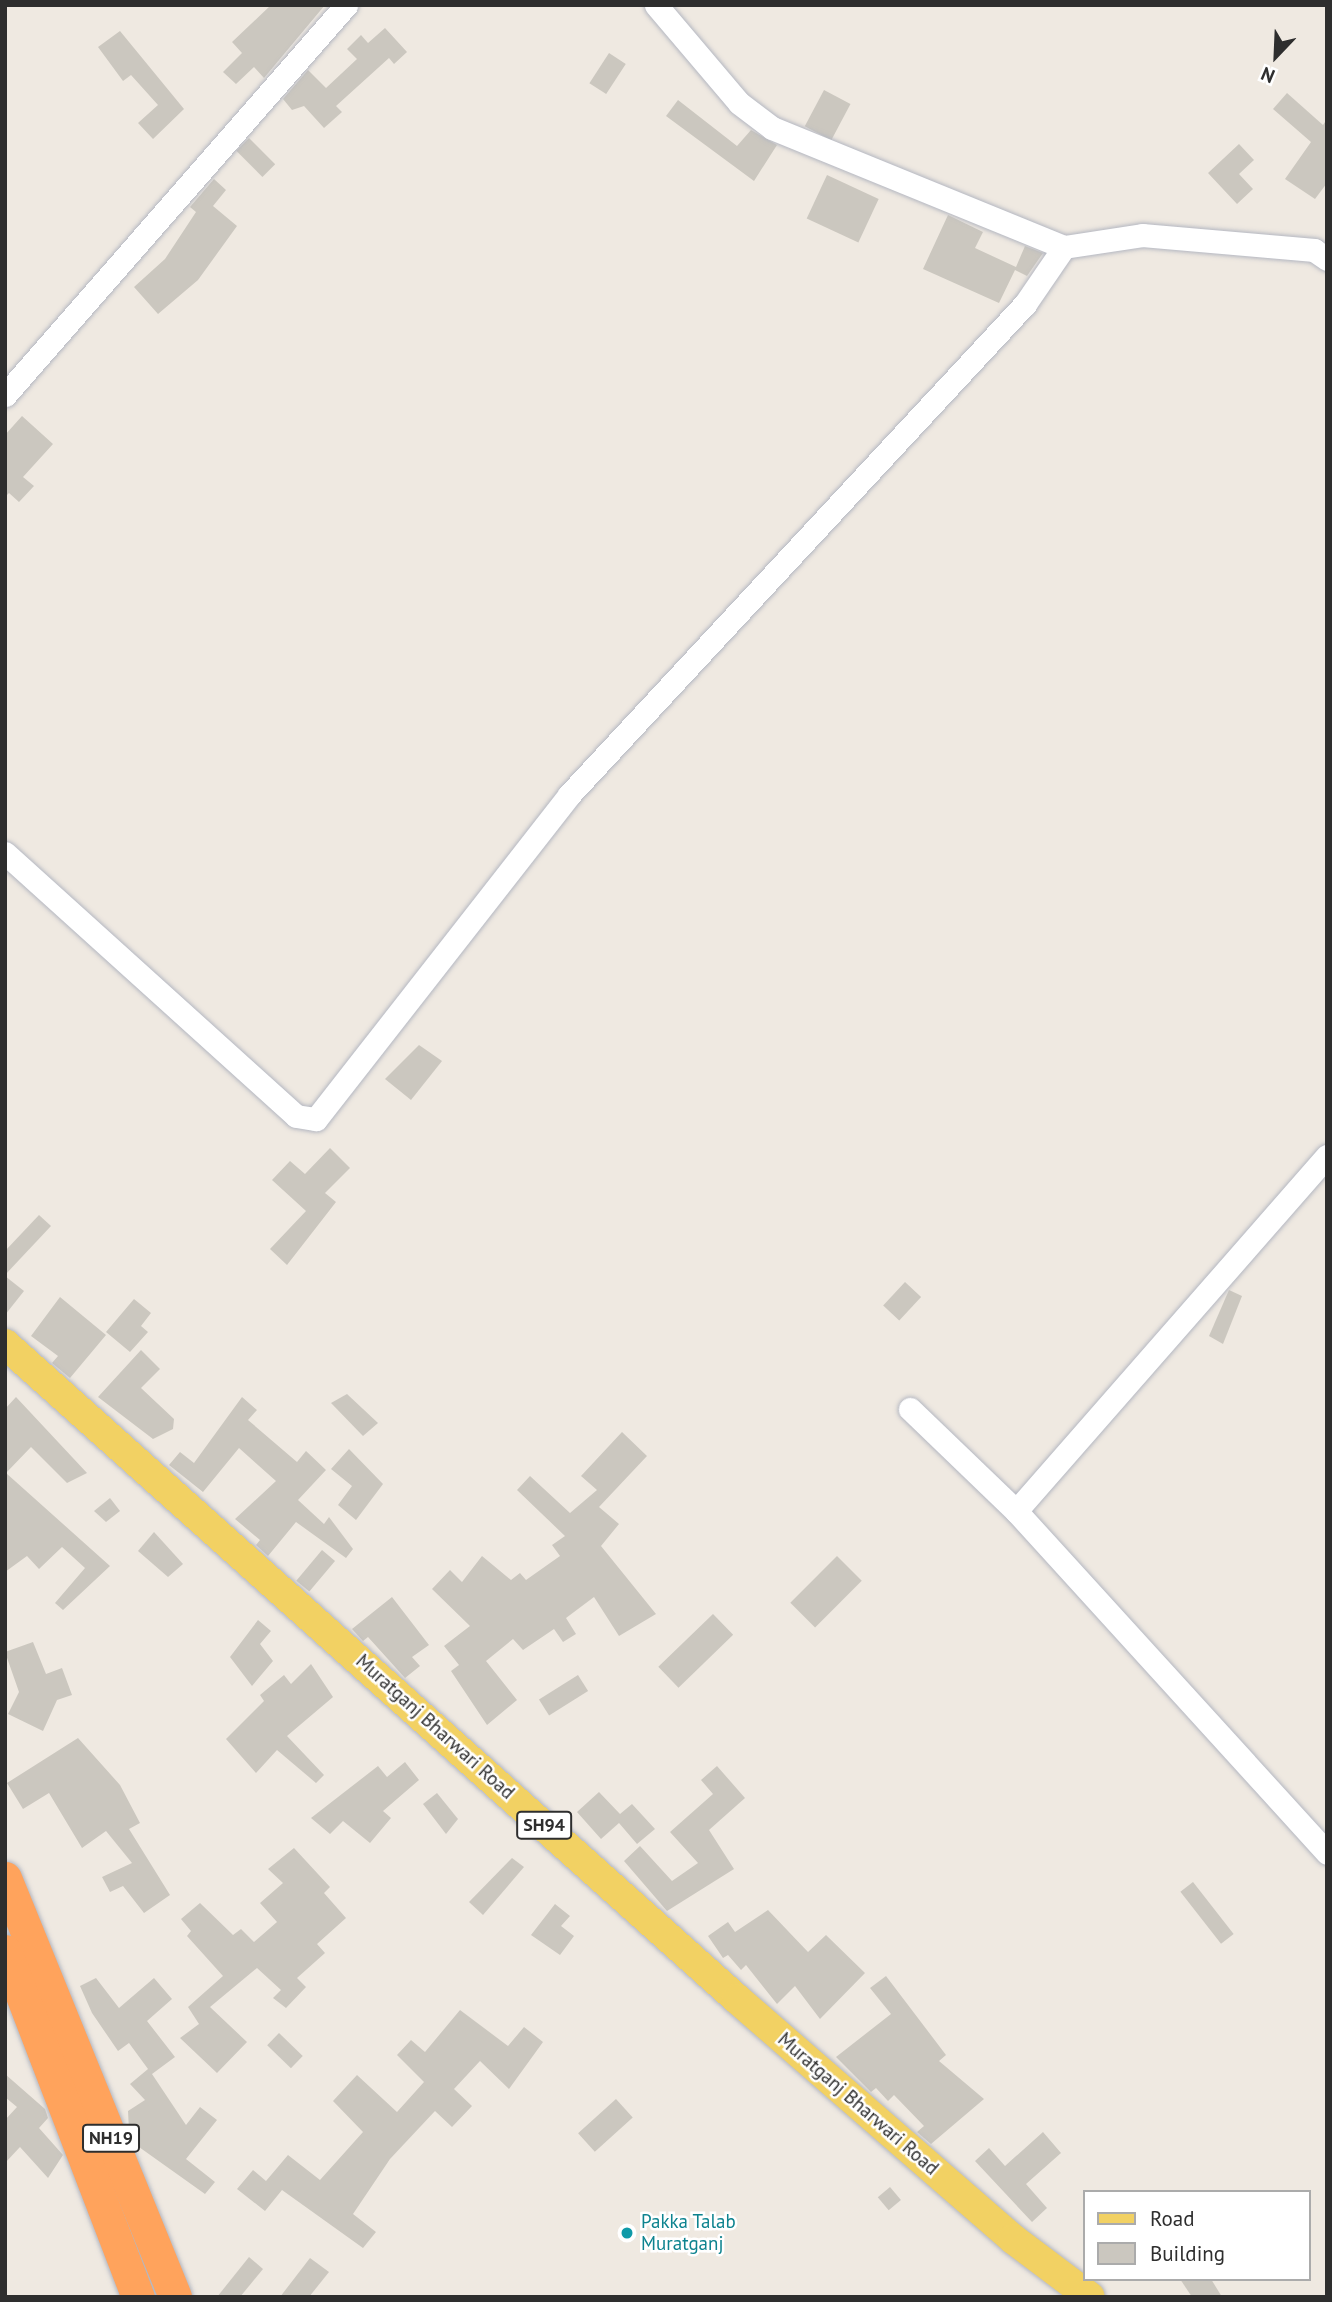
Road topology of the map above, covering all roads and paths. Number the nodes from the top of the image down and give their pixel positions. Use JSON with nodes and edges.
{"nodes":[{"id":1,"x":346,"y":5,"type":"edge"},
{"id":2,"x":656,"y":5,"type":"edge"},
{"id":3,"x":1064,"y":247,"type":"junction"},
{"id":4,"x":1327,"y":259,"type":"edge"},
{"id":5,"x":5,"y":395,"type":"edge"},
{"id":6,"x":5,"y":853,"type":"edge"},
{"id":7,"x":1327,"y":1156,"type":"edge"},
{"id":8,"x":5,"y":1345,"type":"edge"},
{"id":9,"x":911,"y":1409,"type":"dead end"},
{"id":10,"x":1016,"y":1511,"type":"junction"},
{"id":11,"x":1327,"y":1853,"type":"edge"},
{"id":12,"x":5,"y":1878,"type":"edge"},
{"id":13,"x":5,"y":1951,"type":"edge"},
{"id":14,"x":1060,"y":2287,"type":"edge"},
{"id":15,"x":138,"y":2297,"type":"edge"},
{"id":16,"x":175,"y":2297,"type":"edge"},
{"id":17,"x":1090,"y":2297,"type":"edge"}],
"edges":[{"from":1,"to":5,"type":"street"},
{"from":2,"to":3,"type":"street"},
{"from":3,"to":4,"type":"street"},
{"from":3,"to":6,"type":"street"},
{"from":7,"to":10,"type":"street"},
{"from":8,"to":14,"type":"main road","name":"Muratganj Bharwari Road","number":"SH94"},
{"from":9,"to":10,"type":"street"},
{"from":10,"to":11,"type":"street"},
{"from":12,"to":16,"type":"highway","number":"NH19"},
{"from":13,"to":15,"type":"highway","number":"NH19"},
{"from":14,"to":17,"type":"main road","name":"Muratganj Bharwari Road","number":"SH94"}]}
